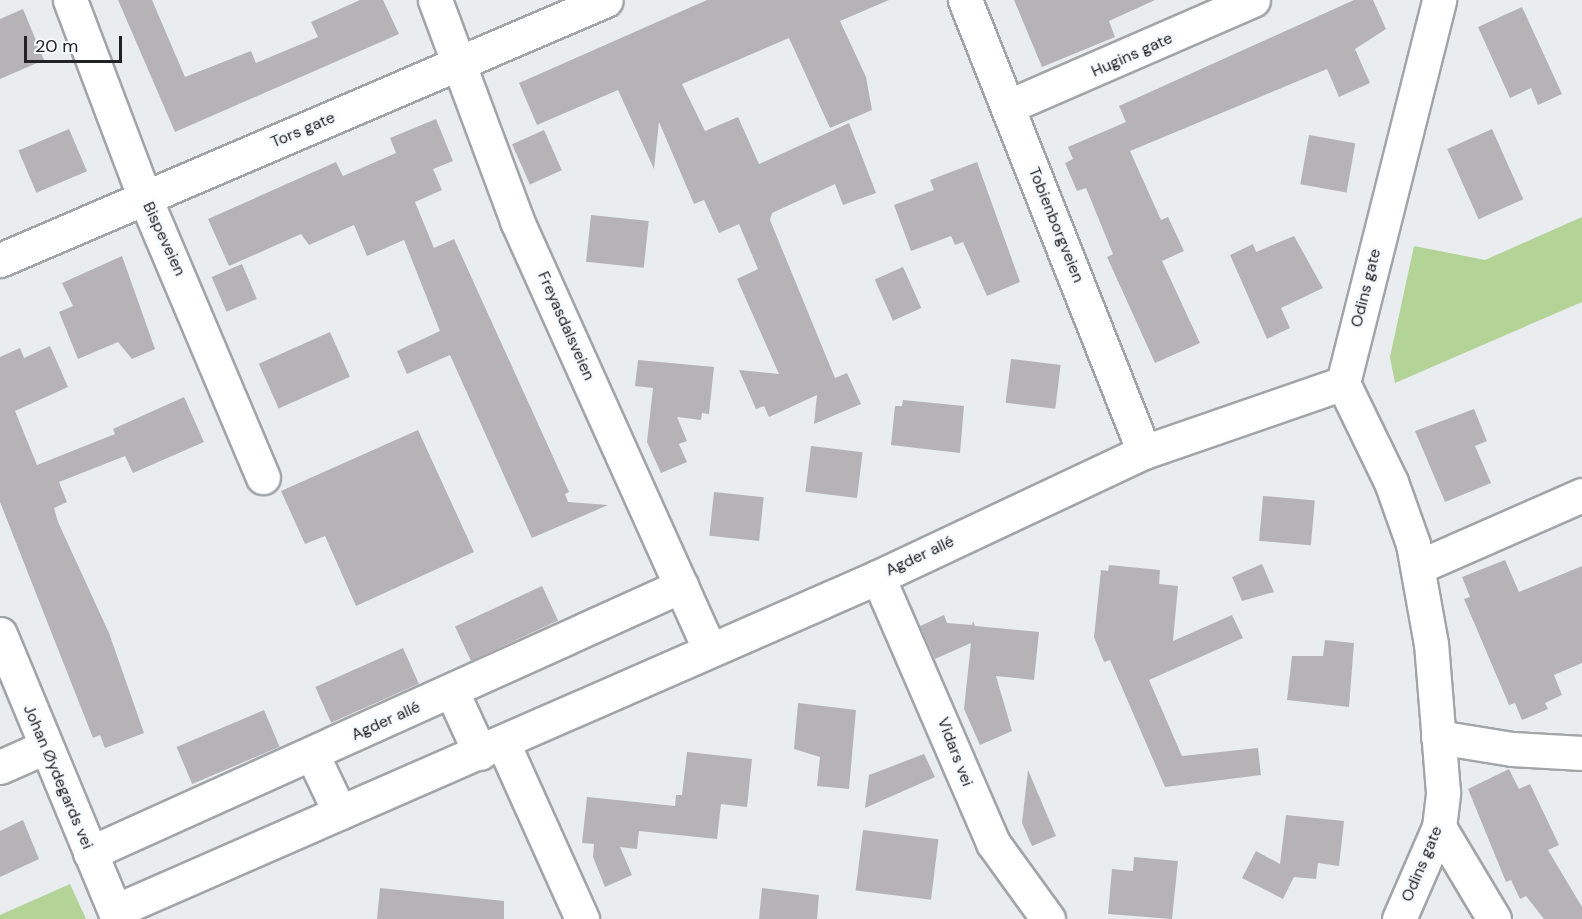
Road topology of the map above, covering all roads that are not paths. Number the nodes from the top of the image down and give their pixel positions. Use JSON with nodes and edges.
{"nodes":[{"id":1,"x":70,"y":0,"type":"edge"},
{"id":2,"x":435,"y":0,"type":"edge"},
{"id":3,"x":606,"y":0,"type":"edge"},
{"id":4,"x":965,"y":0,"type":"edge"},
{"id":5,"x":1252,"y":0,"type":"edge"},
{"id":6,"x":1439,"y":0,"type":"edge"},
{"id":7,"x":459,"y":65,"type":"junction"},
{"id":8,"x":1010,"y":106,"type":"junction"},
{"id":9,"x":145,"y":198,"type":"junction"},
{"id":10,"x":0,"y":260,"type":"edge"},
{"id":11,"x":1343,"y":383,"type":"junction"},
{"id":12,"x":1144,"y":452,"type":"junction"},
{"id":13,"x":263,"y":477,"type":"dead end"},
{"id":14,"x":1582,"y":495,"type":"edge"},
{"id":15,"x":1418,"y":567,"type":"junction"},
{"id":16,"x":878,"y":576,"type":"junction"},
{"id":17,"x":681,"y":586,"type":"junction"},
{"id":18,"x":0,"y":634,"type":"edge"},
{"id":19,"x":709,"y":648,"type":"junction"},
{"id":20,"x":452,"y":692,"type":"junction"},
{"id":21,"x":1438,"y":736,"type":"junction"},
{"id":22,"x":45,"y":747,"type":"junction"},
{"id":23,"x":491,"y":748,"type":"junction"},
{"id":24,"x":1582,"y":753,"type":"edge"},
{"id":25,"x":312,"y":754,"type":"junction"},
{"id":26,"x":0,"y":766,"type":"edge"},
{"id":27,"x":340,"y":813,"type":"junction"},
{"id":28,"x":1439,"y":827,"type":"junction"},
{"id":29,"x":90,"y":853,"type":"junction"},
{"id":30,"x":116,"y":915,"type":"edge"},
{"id":31,"x":582,"y":919,"type":"edge"},
{"id":32,"x":1048,"y":919,"type":"edge"},
{"id":33,"x":1400,"y":919,"type":"edge"},
{"id":34,"x":1494,"y":919,"type":"edge"}],
"edges":[{"from":1,"to":9,"type":"street","name":"Bispeveien"},
{"from":2,"to":7,"type":"street","name":"Freyasdalsveien"},
{"from":3,"to":7,"type":"street","name":"Tors gate"},
{"from":4,"to":8,"type":"street","name":"Tobienborgveien"},
{"from":5,"to":8,"type":"street","name":"Hugins gate"},
{"from":6,"to":11,"type":"street","name":"Odins gate"},
{"from":7,"to":9,"type":"street","name":"Tors gate"},
{"from":7,"to":17,"type":"street","name":"Freyasdalsveien"},
{"from":8,"to":12,"type":"street","name":"Tobienborgveien"},
{"from":9,"to":10,"type":"street","name":"Tors gate"},
{"from":9,"to":13,"type":"street","name":"Bispeveien"},
{"from":11,"to":12,"type":"street","name":"Agder allé"},
{"from":11,"to":15,"type":"street","name":"Odins gate"},
{"from":12,"to":16,"type":"street","name":"Agder allé"},
{"from":14,"to":15,"type":"street"},
{"from":15,"to":21,"type":"street","name":"Odins gate"},
{"from":16,"to":19,"type":"street","name":"Agder allé"},
{"from":16,"to":32,"type":"street","name":"Vidars vei"},
{"from":17,"to":19,"type":"street","name":"Freyasdalsveien"},
{"from":17,"to":20,"type":"street","name":"Agder allé"},
{"from":18,"to":22,"type":"street","name":"Johan Øydegards vei"},
{"from":19,"to":23,"type":"street","name":"Agder allé"},
{"from":20,"to":23,"type":"street"},
{"from":20,"to":25,"type":"street","name":"Agder allé"},
{"from":21,"to":24,"type":"street"},
{"from":21,"to":28,"type":"street","name":"Odins gate"},
{"from":22,"to":26,"type":"street"},
{"from":22,"to":29,"type":"street","name":"Johan Øydegards vei"},
{"from":23,"to":27,"type":"street","name":"Agder allé"},
{"from":23,"to":31,"type":"street"},
{"from":25,"to":27,"type":"street"},
{"from":25,"to":29,"type":"street","name":"Agder allé"},
{"from":27,"to":30,"type":"street","name":"Agder allé"},
{"from":28,"to":33,"type":"street","name":"Odins gate"},
{"from":28,"to":34,"type":"street"},
{"from":29,"to":30,"type":"street","name":"Johan Øydegards vei"}]}
